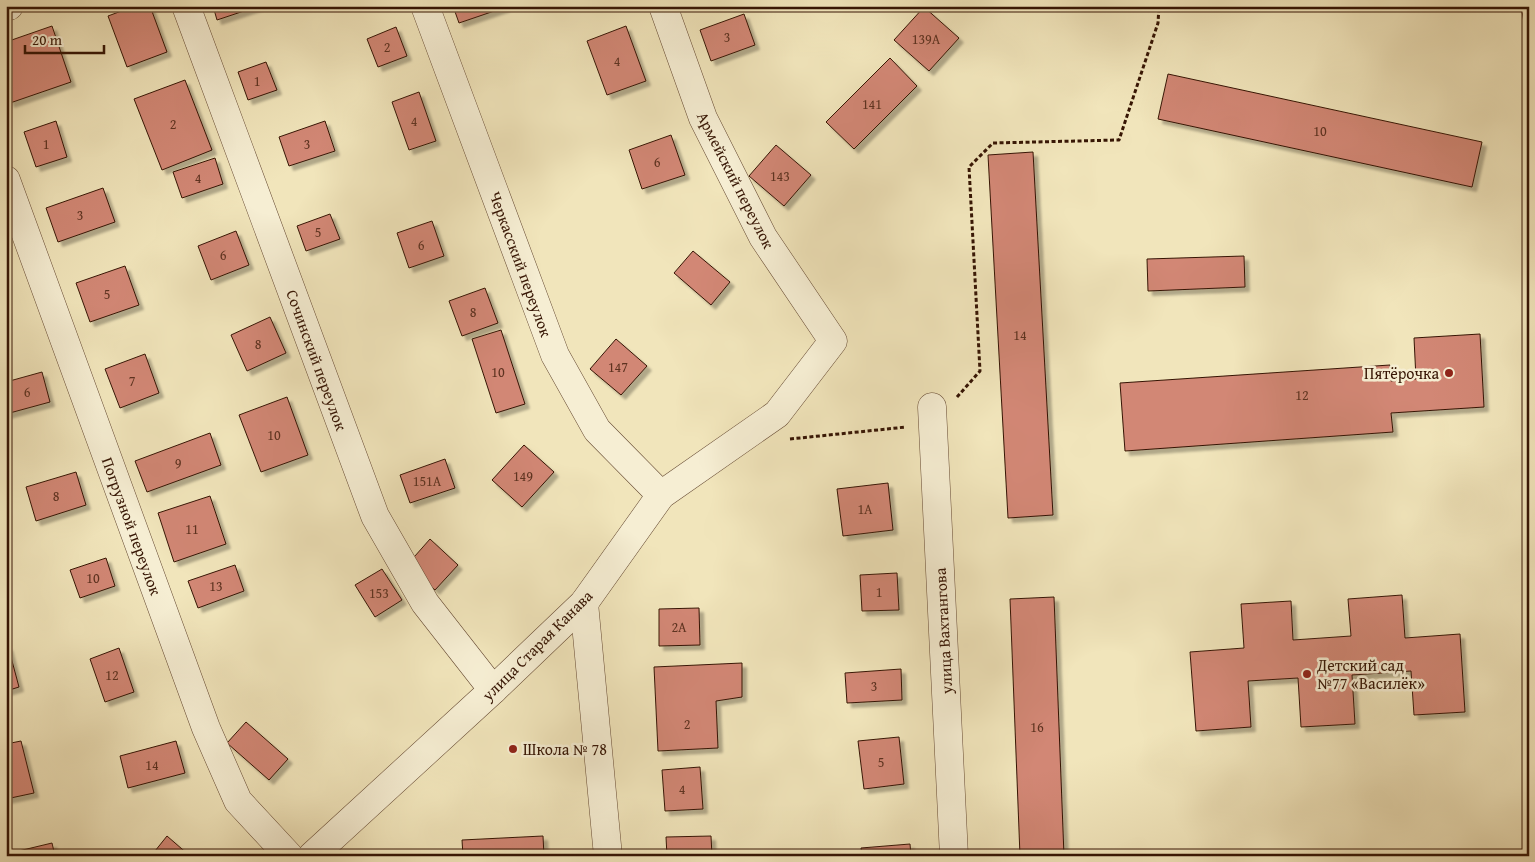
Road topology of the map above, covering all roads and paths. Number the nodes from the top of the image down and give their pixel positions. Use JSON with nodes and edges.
{"nodes":[{"id":1,"x":186,"y":6,"type":"edge"},
{"id":2,"x":425,"y":6,"type":"edge"},
{"id":3,"x":663,"y":6,"type":"edge"},
{"id":4,"x":1159,"y":6,"type":"edge"},
{"id":5,"x":6,"y":180,"type":"edge"},
{"id":6,"x":833,"y":341,"type":"joint"},
{"id":7,"x":932,"y":416,"type":"junction"},
{"id":8,"x":790,"y":439,"type":"dead end"},
{"id":9,"x":661,"y":495,"type":"junction"},
{"id":10,"x":584,"y":602,"type":"junction"},
{"id":11,"x":493,"y":690,"type":"junction"},
{"id":12,"x":289,"y":856,"type":"edge"},
{"id":13,"x":312,"y":856,"type":"edge"},
{"id":14,"x":608,"y":856,"type":"edge"},
{"id":15,"x":954,"y":856,"type":"edge"}],
"edges":[{"from":1,"to":11,"type":"street","name":"Сочинский переулок"},
{"from":2,"to":9,"type":"street","name":"Черкасский переулок"},
{"from":3,"to":6,"type":"street","name":"Армейский переулок"},
{"from":4,"to":7,"type":"path"},
{"from":5,"to":12,"type":"street","name":"Погрузной переулок"},
{"from":6,"to":9,"type":"street","name":"улица Старая Канава"},
{"from":7,"to":8,"type":"path"},
{"from":7,"to":15,"type":"street","name":"улица Вахтангова"},
{"from":9,"to":10,"type":"street","name":"улица Старая Канава"},
{"from":10,"to":11,"type":"street","name":"улица Старая Канава"},
{"from":10,"to":14,"type":"street"},
{"from":11,"to":13,"type":"street","name":"улица Старая Канава"}]}
